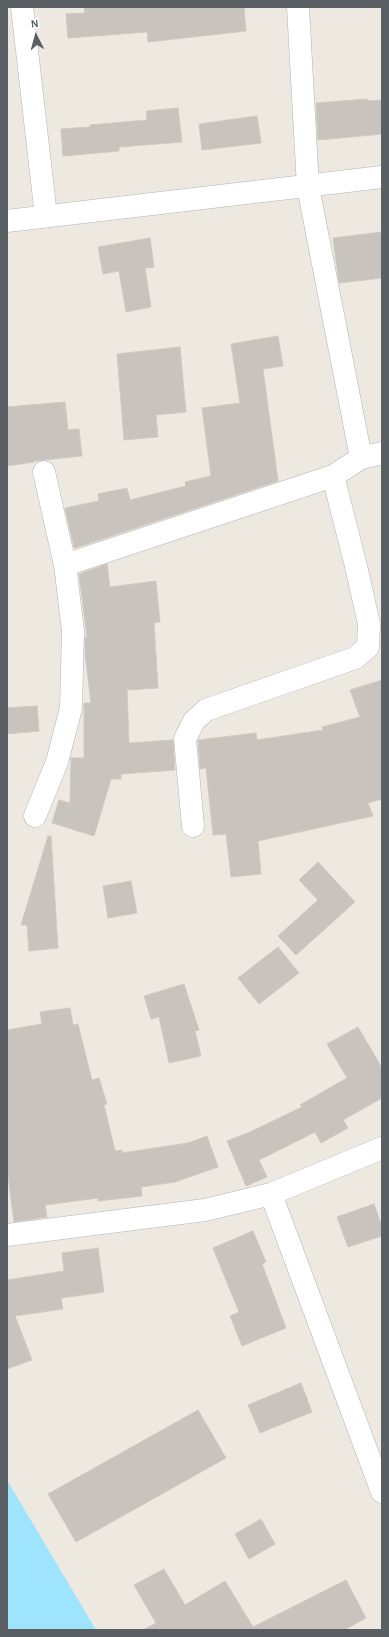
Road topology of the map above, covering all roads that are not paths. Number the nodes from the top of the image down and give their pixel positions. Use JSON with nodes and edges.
{"nodes":[{"id":1,"x":22,"y":7,"type":"edge"},
{"id":2,"x":298,"y":7,"type":"edge"},
{"id":3,"x":382,"y":177,"type":"edge"},
{"id":4,"x":308,"y":187,"type":"junction"},
{"id":5,"x":46,"y":216,"type":"junction"},
{"id":6,"x":7,"y":221,"type":"edge"},
{"id":7,"x":382,"y":453,"type":"edge"},
{"id":8,"x":361,"y":458,"type":"junction"},
{"id":9,"x":44,"y":472,"type":"dead end"},
{"id":10,"x":333,"y":476,"type":"junction"},
{"id":11,"x":65,"y":565,"type":"junction"},
{"id":12,"x":35,"y":816,"type":"dead end"},
{"id":13,"x":194,"y":826,"type":"dead end"},
{"id":14,"x":382,"y":1148,"type":"edge"},
{"id":15,"x":271,"y":1194,"type":"junction"},
{"id":16,"x":7,"y":1235,"type":"edge"},
{"id":17,"x":382,"y":1492,"type":"edge"}],
"edges":[{"from":1,"to":5,"type":"street"},
{"from":2,"to":4,"type":"street"},
{"from":3,"to":4,"type":"street"},
{"from":4,"to":5,"type":"street"},
{"from":4,"to":8,"type":"street"},
{"from":5,"to":6,"type":"street"},
{"from":7,"to":8,"type":"street"},
{"from":8,"to":10,"type":"street"},
{"from":9,"to":11,"type":"street"},
{"from":10,"to":11,"type":"street"},
{"from":10,"to":13,"type":"street"},
{"from":11,"to":12,"type":"street"},
{"from":14,"to":15,"type":"street"},
{"from":15,"to":16,"type":"street"},
{"from":15,"to":17,"type":"street"}]}
